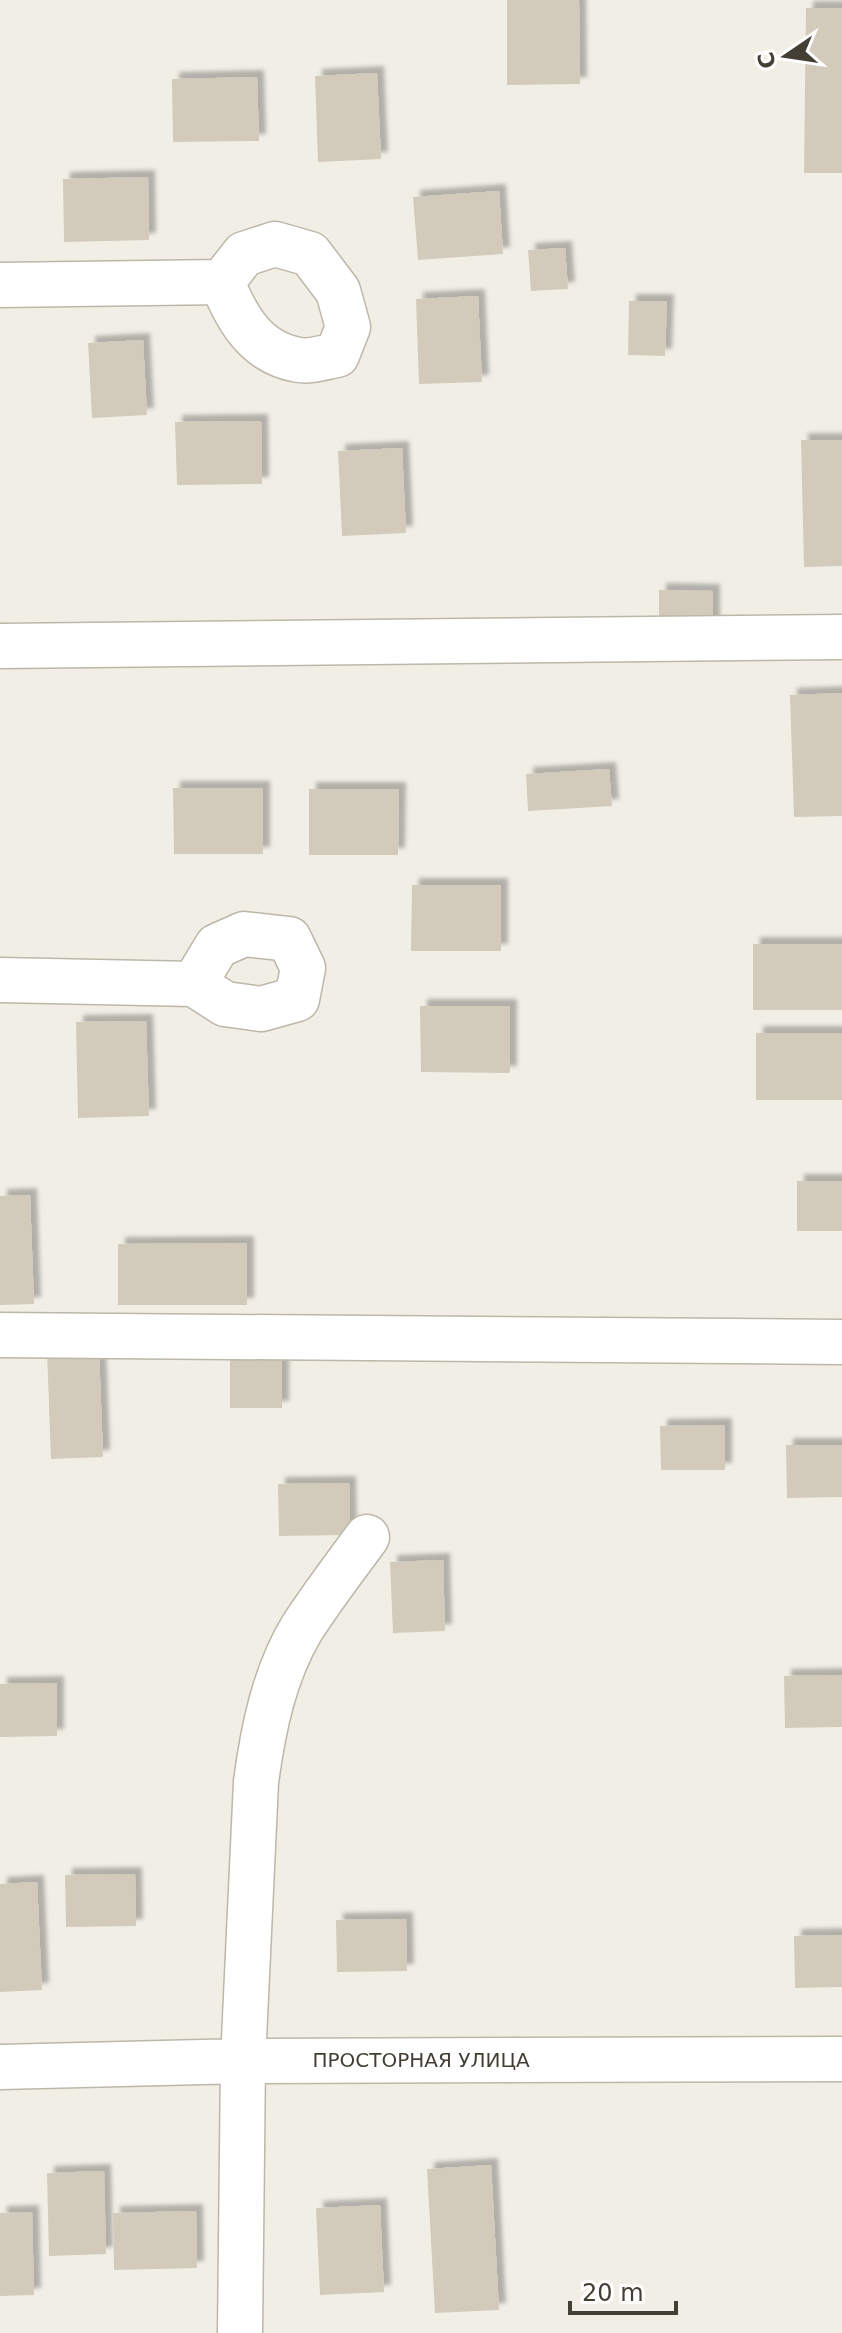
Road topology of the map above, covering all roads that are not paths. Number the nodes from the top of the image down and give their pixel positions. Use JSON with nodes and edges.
{"nodes":[{"id":1,"x":222,"y":282,"type":"dead end"},
{"id":2,"x":0,"y":285,"type":"edge"},
{"id":3,"x":842,"y":637,"type":"edge"},
{"id":4,"x":0,"y":646,"type":"edge"},
{"id":5,"x":0,"y":980,"type":"edge"},
{"id":6,"x":194,"y":984,"type":"dead end"},
{"id":7,"x":0,"y":1335,"type":"edge"},
{"id":8,"x":842,"y":1342,"type":"edge"},
{"id":9,"x":367,"y":1537,"type":"dead end"},
{"id":10,"x":842,"y":2059,"type":"edge"},
{"id":11,"x":243,"y":2061,"type":"junction"},
{"id":12,"x":0,"y":2067,"type":"edge"},
{"id":13,"x":240,"y":2333,"type":"edge"}],
"edges":[{"from":1,"to":2,"type":"street"},
{"from":3,"to":4,"type":"street"},
{"from":5,"to":6,"type":"street"},
{"from":7,"to":8,"type":"street"},
{"from":9,"to":11,"type":"street"},
{"from":10,"to":11,"type":"street","name":"ПРОСТОРНАЯ УЛИЦА"},
{"from":11,"to":12,"type":"street","name":"ПРОСТОРНАЯ УЛИЦА"},
{"from":11,"to":13,"type":"street"}]}
